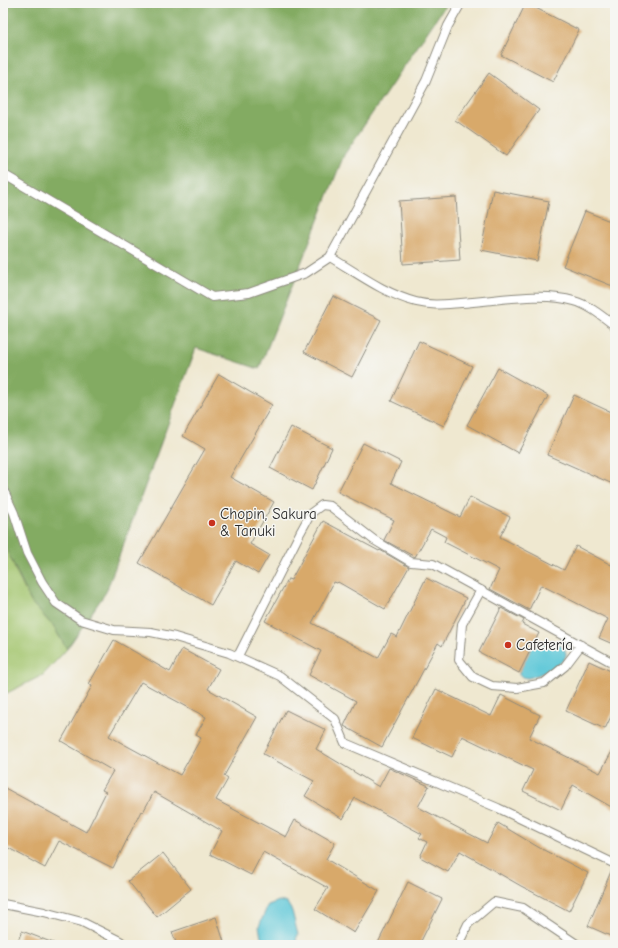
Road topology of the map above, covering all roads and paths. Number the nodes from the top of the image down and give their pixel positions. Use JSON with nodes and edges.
{"nodes":[{"id":1,"x":461,"y":3,"type":"edge"},
{"id":2,"x":3,"y":174,"type":"edge"},
{"id":3,"x":330,"y":256,"type":"junction"},
{"id":4,"x":615,"y":326,"type":"edge"},
{"id":5,"x":3,"y":489,"type":"edge"},
{"id":6,"x":481,"y":590,"type":"junction"},
{"id":7,"x":581,"y":645,"type":"junction"},
{"id":8,"x":238,"y":656,"type":"junction"},
{"id":9,"x":615,"y":664,"type":"edge"},
{"id":10,"x":615,"y":864,"type":"edge"},
{"id":11,"x":3,"y":904,"type":"edge"},
{"id":12,"x":125,"y":945,"type":"edge"},
{"id":13,"x":458,"y":945,"type":"edge"},
{"id":14,"x":578,"y":945,"type":"edge"}],
"edges":[{"from":1,"to":3,"type":"lane"},
{"from":2,"to":3,"type":"lane"},
{"from":3,"to":4,"type":"lane"},
{"from":5,"to":8,"type":"lane"},
{"from":6,"to":7,"type":"lane"},
{"from":6,"to":7,"type":"lane"},
{"from":6,"to":8,"type":"lane"},
{"from":7,"to":9,"type":"lane"},
{"from":8,"to":10,"type":"lane"},
{"from":11,"to":12,"type":"lane"},
{"from":13,"to":14,"type":"lane"}]}
